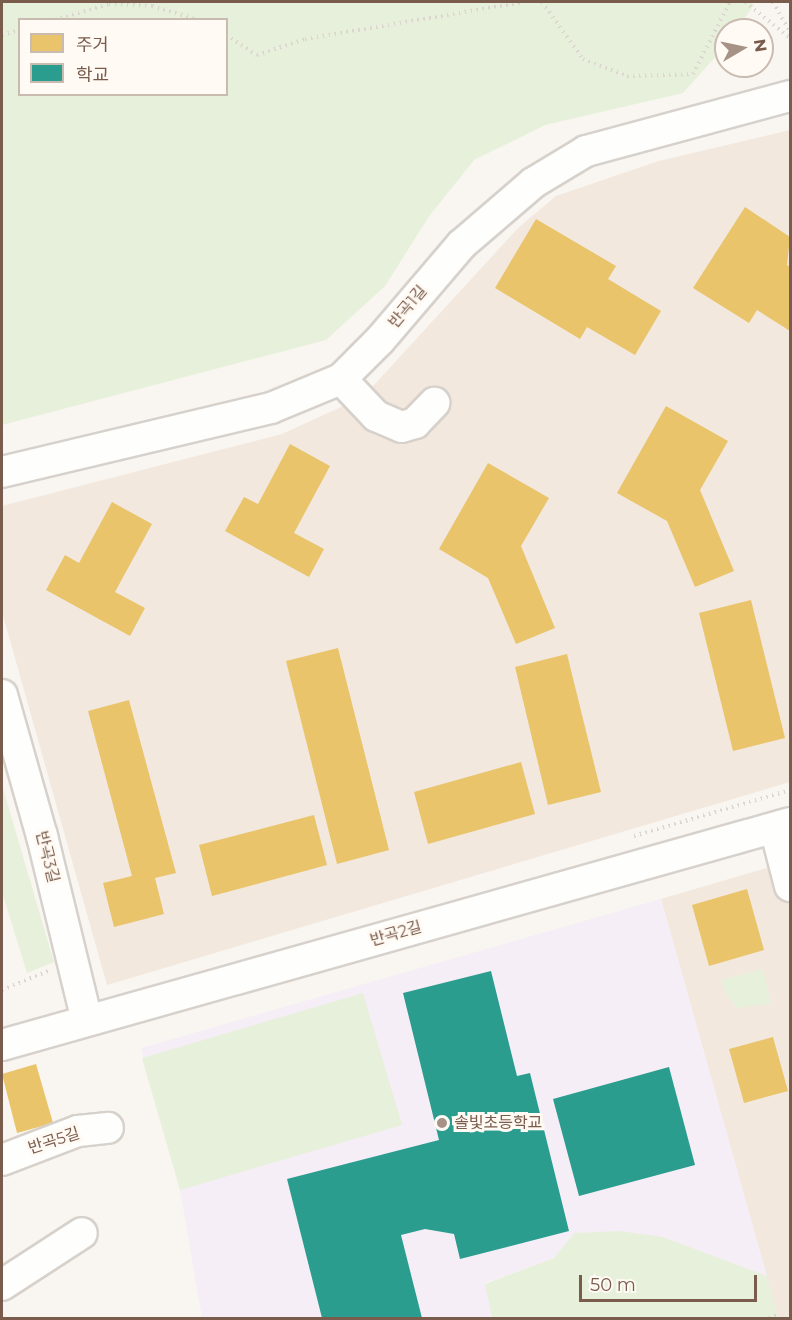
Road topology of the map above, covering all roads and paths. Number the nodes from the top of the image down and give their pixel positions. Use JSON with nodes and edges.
{"nodes":[{"id":1,"x":523,"y":2,"type":"edge"},
{"id":2,"x":542,"y":2,"type":"edge"},
{"id":3,"x":730,"y":2,"type":"edge"},
{"id":4,"x":745,"y":2,"type":"edge"},
{"id":5,"x":773,"y":2,"type":"edge"},
{"id":6,"x":62,"y":18,"type":"edge"},
{"id":7,"x":192,"y":18,"type":"edge"},
{"id":8,"x":18,"y":31,"type":"edge"},
{"id":9,"x":790,"y":32,"type":"edge"},
{"id":10,"x":2,"y":35,"type":"edge"},
{"id":11,"x":228,"y":36,"type":"edge"},
{"id":12,"x":790,"y":38,"type":"edge"},
{"id":13,"x":790,"y":96,"type":"edge"},
{"id":14,"x":341,"y":379,"type":"junction"},
{"id":15,"x":434,"y":403,"type":"dead end"},
{"id":16,"x":2,"y":471,"type":"edge"},
{"id":17,"x":2,"y":695,"type":"edge"},
{"id":18,"x":783,"y":825,"type":"edge"},
{"id":19,"x":790,"y":886,"type":"edge"},
{"id":20,"x":87,"y":1020,"type":"junction"},
{"id":21,"x":2,"y":1045,"type":"edge"},
{"id":22,"x":108,"y":1128,"type":"dead end"},
{"id":23,"x":2,"y":1160,"type":"edge"},
{"id":24,"x":82,"y":1233,"type":"dead end"},
{"id":25,"x":2,"y":1285,"type":"edge"},
{"id":26,"x":777,"y":1315,"type":"dead end"},
{"id":27,"x":769,"y":1318,"type":"edge"}],
"edges":[{"from":1,"to":11,"type":"path"},
{"from":2,"to":3,"type":"path"},
{"from":4,"to":12,"type":"path"},
{"from":5,"to":9,"type":"path"},
{"from":6,"to":7,"type":"path"},
{"from":8,"to":10,"type":"path"},
{"from":13,"to":14,"type":"street","name":"반곡1길"},
{"from":14,"to":15,"type":"street"},
{"from":14,"to":16,"type":"street","name":"반곡1길"},
{"from":17,"to":20,"type":"street","name":"반곡3길"},
{"from":18,"to":19,"type":"street"},
{"from":18,"to":20,"type":"street","name":"반곡2길"},
{"from":20,"to":21,"type":"street","name":"반곡2길"},
{"from":22,"to":23,"type":"street","name":"반곡5길"},
{"from":24,"to":25,"type":"street"},
{"from":26,"to":27,"type":"path"}]}
